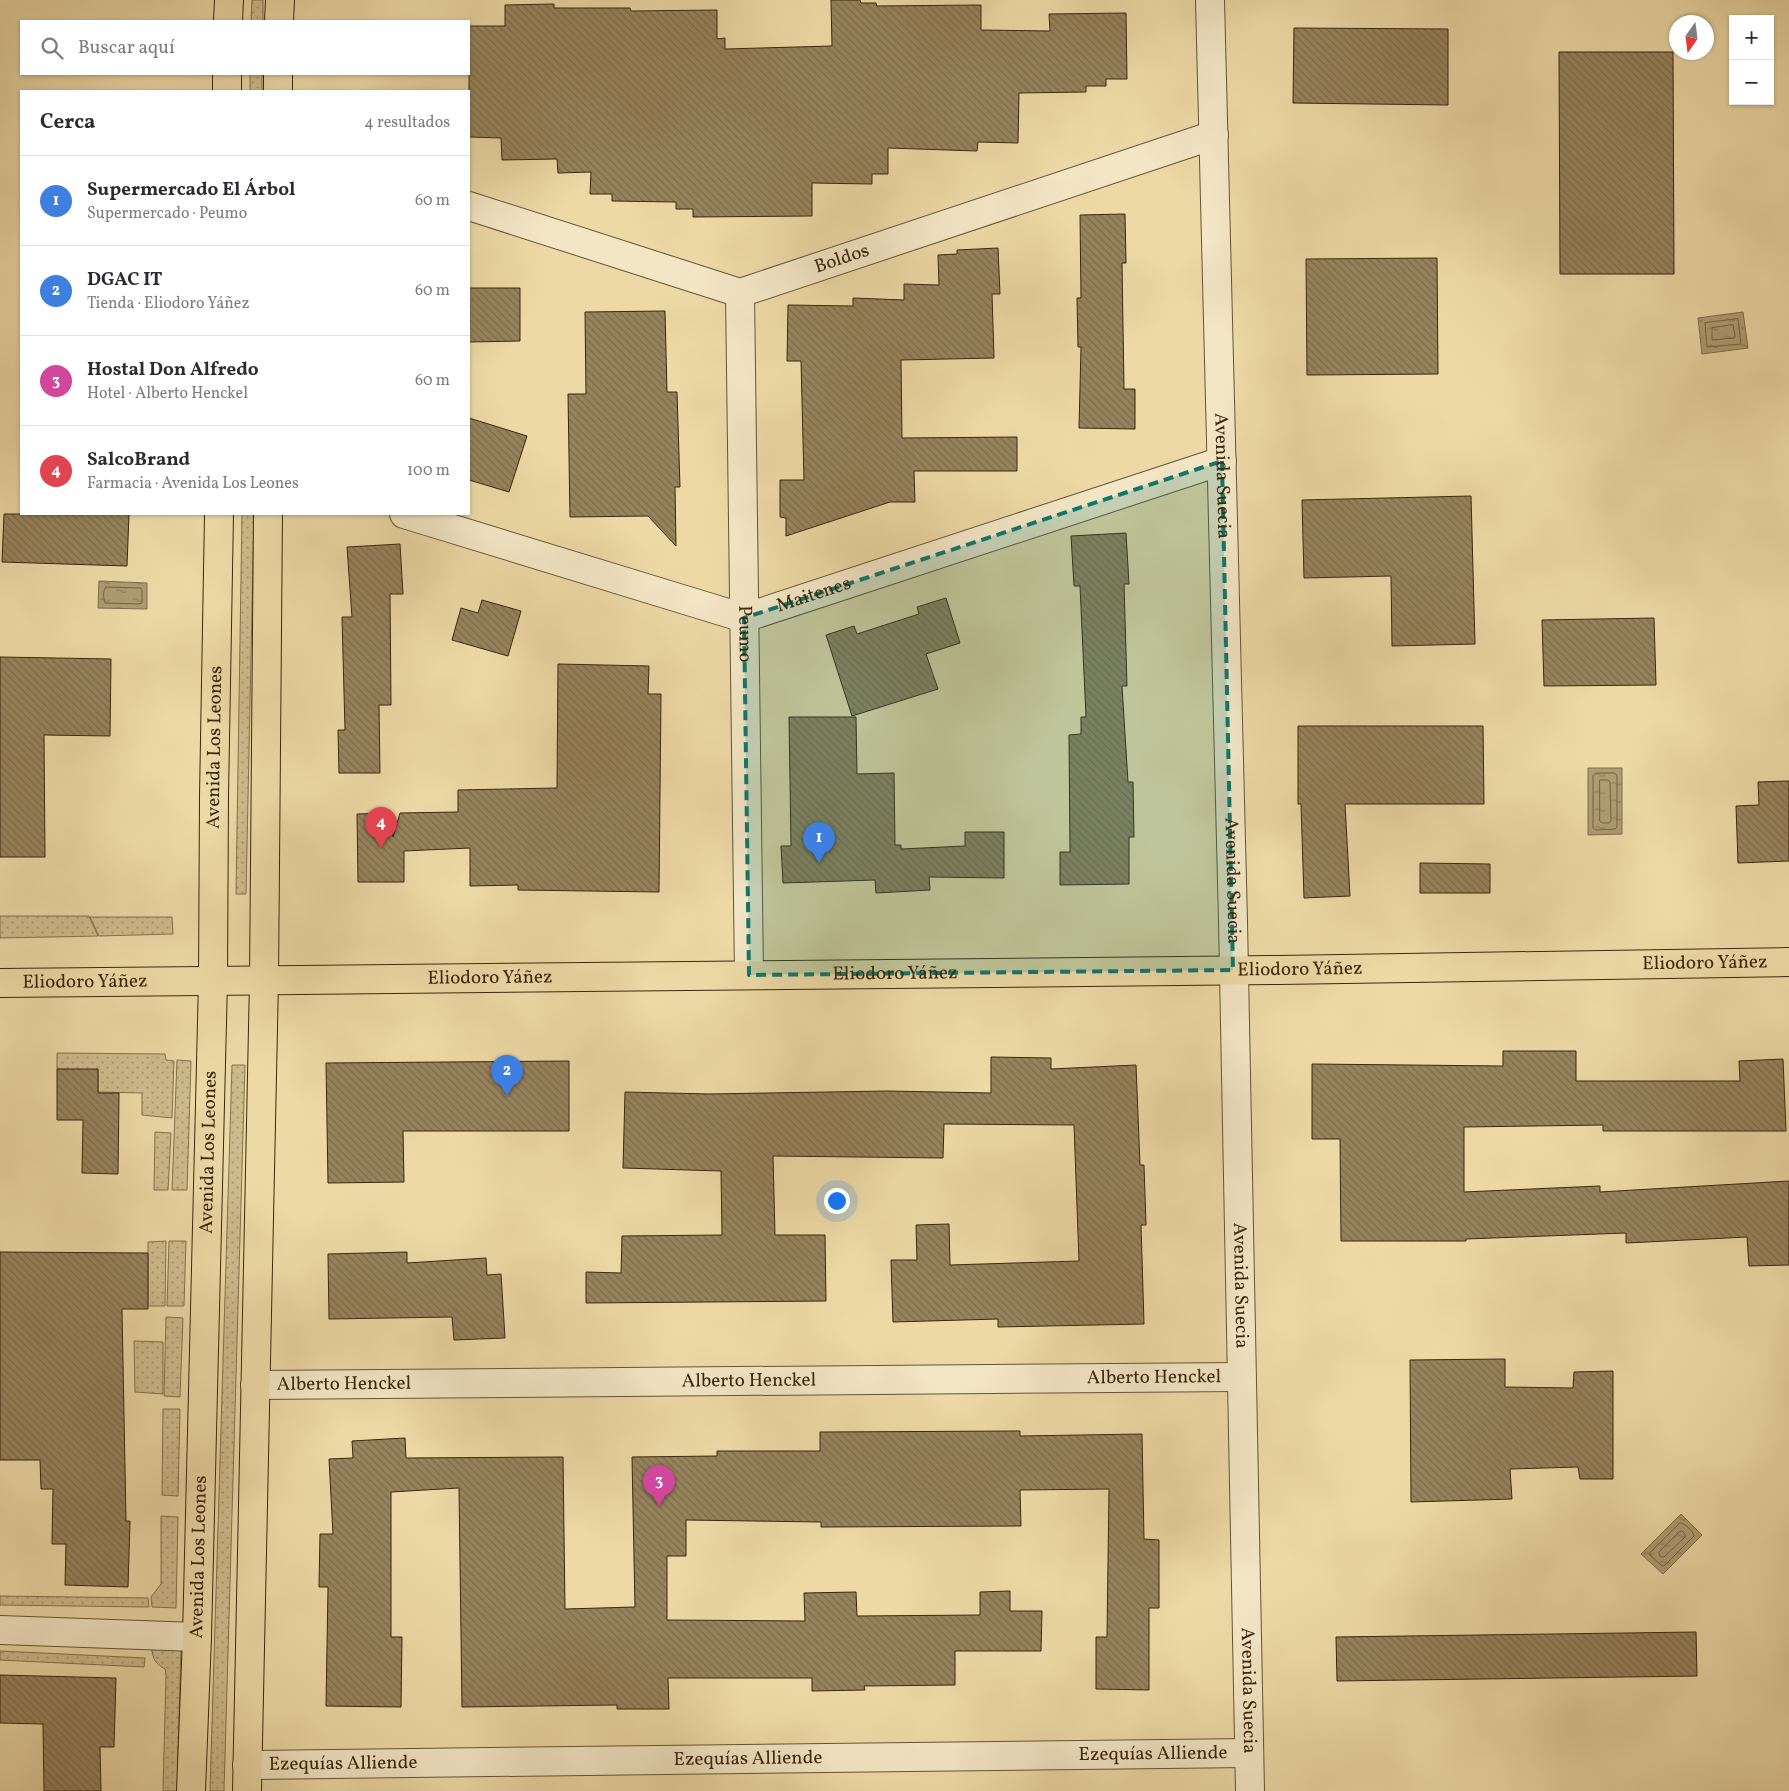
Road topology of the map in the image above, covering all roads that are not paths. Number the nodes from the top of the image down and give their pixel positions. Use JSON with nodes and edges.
{"nodes":[{"id":1,"x":229,"y":0,"type":"edge"},
{"id":2,"x":280,"y":0,"type":"edge"},
{"id":3,"x":1210,"y":0,"type":"edge"},
{"id":4,"x":228,"y":20,"type":"edge"},
{"id":5,"x":279,"y":20,"type":"edge"},
{"id":6,"x":227,"y":75,"type":"edge"},
{"id":7,"x":278,"y":75,"type":"edge"},
{"id":8,"x":227,"y":90,"type":"edge"},
{"id":9,"x":278,"y":90,"type":"edge"},
{"id":10,"x":1214,"y":134,"type":"junction"},
{"id":11,"x":470,"y":206,"type":"edge"},
{"id":12,"x":740,"y":293,"type":"junction"},
{"id":13,"x":1222,"y":461,"type":"junction"},
{"id":14,"x":219,"y":515,"type":"edge"},
{"id":15,"x":268,"y":515,"type":"edge"},
{"id":16,"x":407,"y":515,"type":"edge"},
{"id":17,"x":744,"y":618,"type":"junction"},
{"id":18,"x":1789,"y":962,"type":"edge"},
{"id":19,"x":1233,"y":970,"type":"junction"},
{"id":20,"x":749,"y":975,"type":"junction"},
{"id":21,"x":264,"y":980,"type":"junction"},
{"id":22,"x":213,"y":981,"type":"junction"},
{"id":23,"x":0,"y":984,"type":"edge"},
{"id":24,"x":1241,"y":1377,"type":"junction"},
{"id":25,"x":255,"y":1385,"type":"junction"},
{"id":26,"x":0,"y":1630,"type":"edge"},
{"id":27,"x":197,"y":1637,"type":"junction"},
{"id":28,"x":1249,"y":1753,"type":"junction"},
{"id":29,"x":247,"y":1778,"type":"edge"},
{"id":30,"x":191,"y":1791,"type":"edge"},
{"id":31,"x":1250,"y":1791,"type":"edge"}],
"edges":[{"from":1,"to":4,"type":"main road"},
{"from":2,"to":5,"type":"main road"},
{"from":3,"to":10,"type":"street","name":"Avenida Suecia"},
{"from":6,"to":8,"type":"main road"},
{"from":7,"to":9,"type":"main road"},
{"from":10,"to":12,"type":"street","name":"Boldos"},
{"from":10,"to":13,"type":"street","name":"Avenida Suecia"},
{"from":11,"to":12,"type":"street"},
{"from":12,"to":17,"type":"street","name":"Peumo"},
{"from":13,"to":17,"type":"street","name":"Maitenes"},
{"from":13,"to":19,"type":"street","name":"Avenida Suecia"},
{"from":14,"to":22,"type":"main road","name":"Avenida Los Leones"},
{"from":15,"to":21,"type":"main road"},
{"from":16,"to":17,"type":"street"},
{"from":17,"to":20,"type":"street","name":"Peumo"},
{"from":18,"to":19,"type":"main road","name":"Eliodoro Yáñez"},
{"from":19,"to":20,"type":"main road","name":"Eliodoro Yáñez"},
{"from":19,"to":24,"type":"street","name":"Avenida Suecia"},
{"from":20,"to":21,"type":"main road","name":"Eliodoro Yáñez"},
{"from":21,"to":22,"type":"main road","name":"Eliodoro Yáñez"},
{"from":21,"to":25,"type":"main road"},
{"from":22,"to":23,"type":"main road","name":"Eliodoro Yáñez"},
{"from":22,"to":27,"type":"main road","name":"Avenida Los Leones"},
{"from":24,"to":25,"type":"street","name":"Alberto Henckel"},
{"from":24,"to":28,"type":"street","name":"Avenida Suecia"},
{"from":25,"to":29,"type":"main road"},
{"from":26,"to":27,"type":"street"},
{"from":27,"to":30,"type":"main road","name":"Avenida Los Leones"},
{"from":28,"to":29,"type":"street","name":"Ezequías Alliende"},
{"from":28,"to":31,"type":"street","name":"Avenida Suecia"}]}
